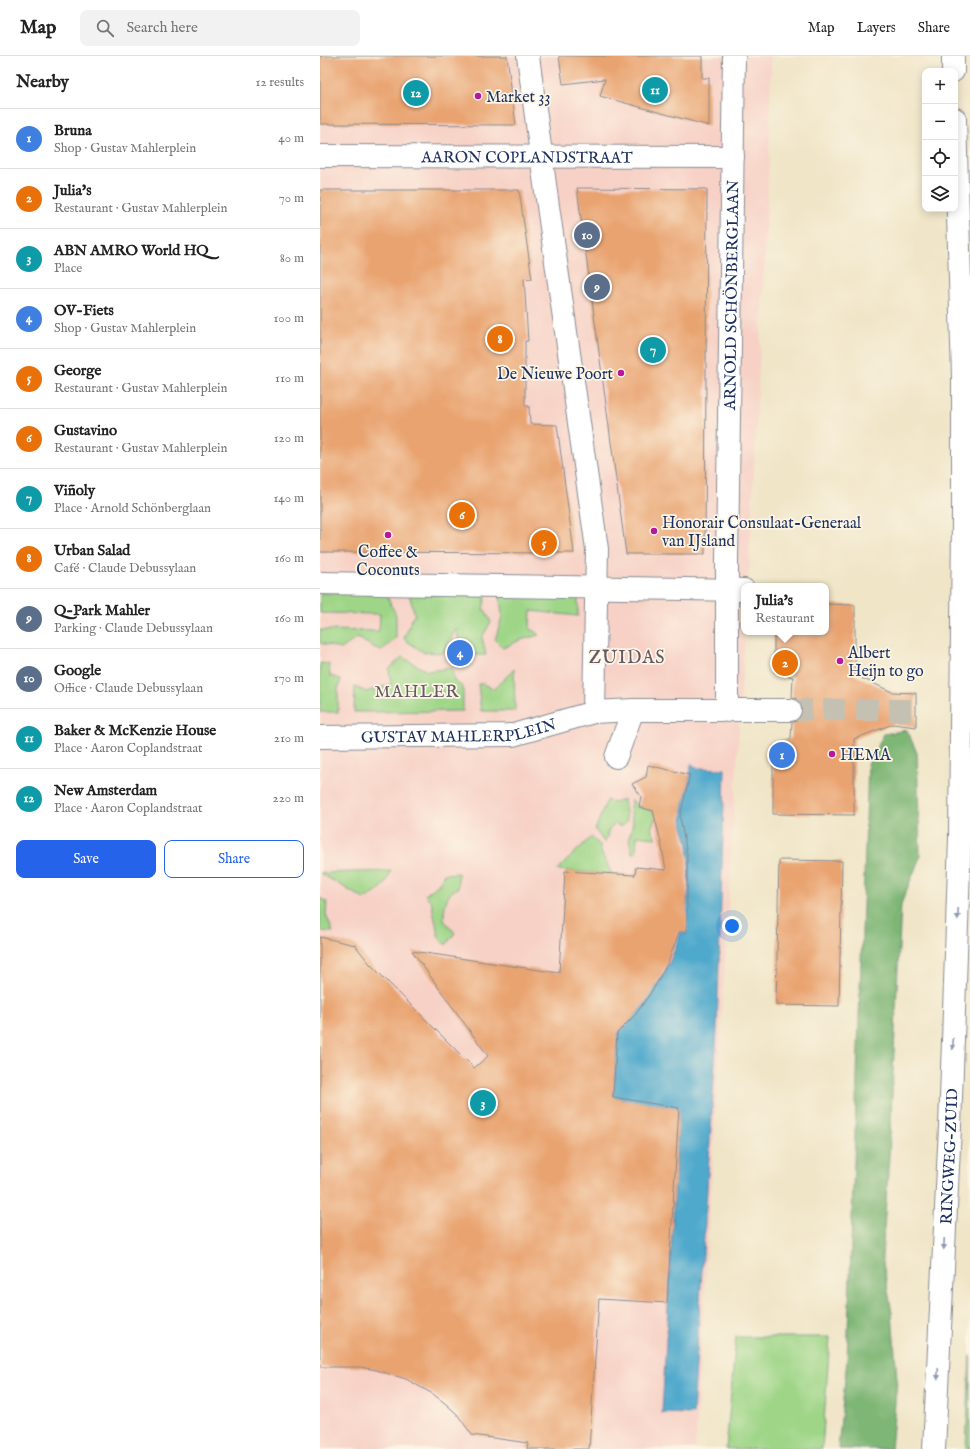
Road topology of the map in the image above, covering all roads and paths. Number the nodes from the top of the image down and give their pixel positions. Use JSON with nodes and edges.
{"nodes":[{"id":1,"x":528,"y":56,"type":"edge"},
{"id":2,"x":734,"y":56,"type":"edge"},
{"id":3,"x":953,"y":56,"type":"edge"},
{"id":4,"x":953,"y":68,"type":"edge"},
{"id":5,"x":956,"y":140,"type":"edge"},
{"id":6,"x":320,"y":156,"type":"edge"},
{"id":7,"x":542,"y":157,"type":"junction"},
{"id":8,"x":733,"y":157,"type":"junction"},
{"id":9,"x":320,"y":583,"type":"edge"},
{"id":10,"x":595,"y":587,"type":"junction"},
{"id":11,"x":736,"y":590,"type":"edge"},
{"id":12,"x":633,"y":710,"type":"junction"},
{"id":13,"x":790,"y":710,"type":"tunnel mouth"},
{"id":14,"x":727,"y":711,"type":"junction"},
{"id":15,"x":594,"y":712,"type":"junction"},
{"id":16,"x":320,"y":737,"type":"edge"},
{"id":17,"x":616,"y":757,"type":"dead end"},
{"id":18,"x":934,"y":1449,"type":"edge"}],
"edges":[{"from":1,"to":7,"type":"main road"},
{"from":2,"to":8,"type":"main road","name":"ARNOLD SCHÖNBERGLAAN"},
{"from":3,"to":4,"type":"main road"},
{"from":5,"to":18,"type":"main road","name":"RINGWEG-ZUID","one_way":true},
{"from":6,"to":7,"type":"main road","name":"AARON COPLANDSTRAAT"},
{"from":7,"to":8,"type":"main road","name":"AARON COPLANDSTRAAT"},
{"from":7,"to":10,"type":"main road"},
{"from":8,"to":11,"type":"main road","name":"ARNOLD SCHÖNBERGLAAN"},
{"from":9,"to":10,"type":"main road"},
{"from":10,"to":11,"type":"main road"},
{"from":10,"to":15,"type":"main road"},
{"from":11,"to":14,"type":"main road"},
{"from":12,"to":14,"type":"main road","name":"GUSTAV MAHLERPLEIN"},
{"from":12,"to":15,"type":"main road","name":"GUSTAV MAHLERPLEIN"},
{"from":12,"to":17,"type":"main road"},
{"from":13,"to":14,"type":"main road","name":"GUSTAV MAHLERPLEIN"},
{"from":15,"to":16,"type":"main road","name":"GUSTAV MAHLERPLEIN"}]}
